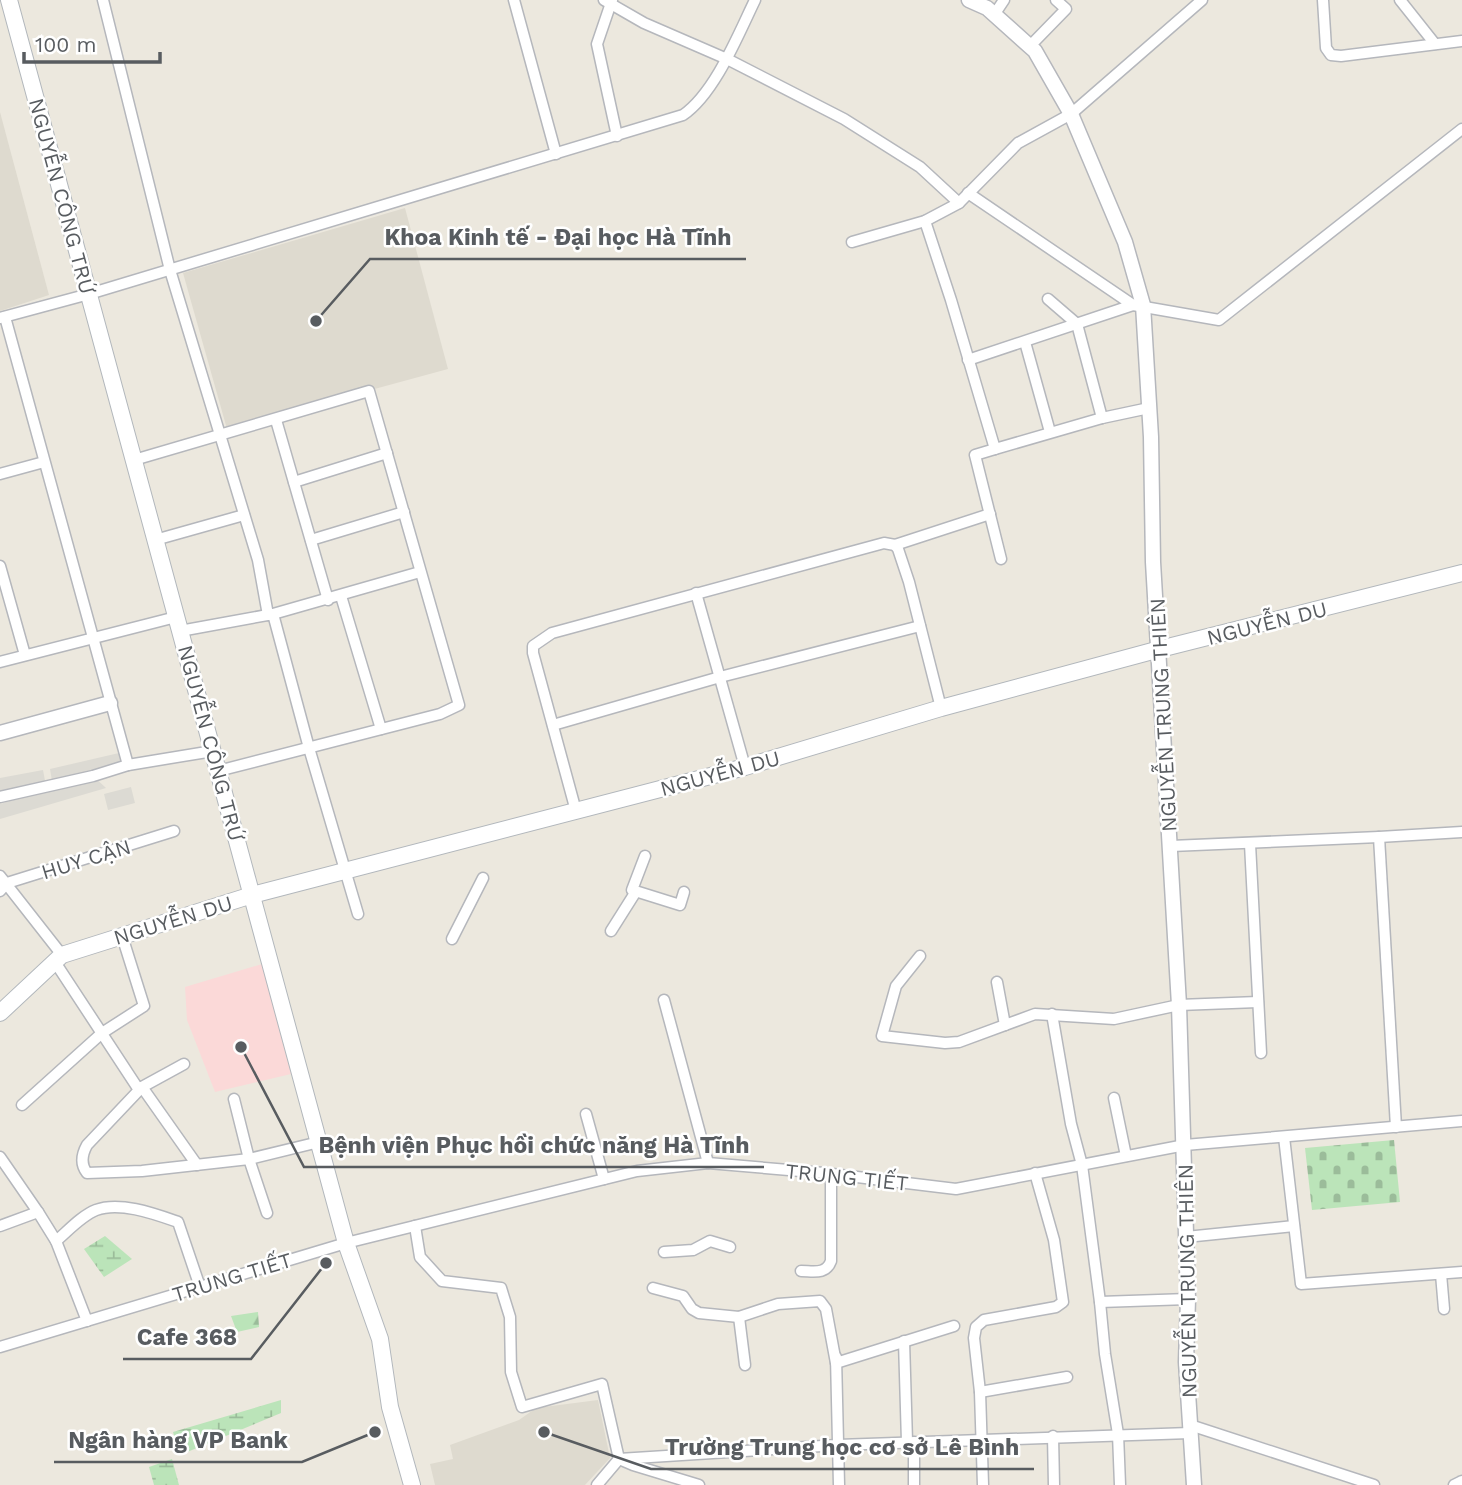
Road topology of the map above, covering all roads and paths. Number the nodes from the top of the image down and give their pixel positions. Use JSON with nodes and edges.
{"nodes":[{"id":1,"x":9,"y":0,"type":"edge"},
{"id":2,"x":103,"y":0,"type":"edge"},
{"id":3,"x":514,"y":0,"type":"edge"},
{"id":4,"x":755,"y":0,"type":"edge"},
{"id":5,"x":970,"y":0,"type":"edge"},
{"id":6,"x":1004,"y":0,"type":"edge"},
{"id":7,"x":1056,"y":0,"type":"edge"},
{"id":8,"x":1202,"y":0,"type":"edge"},
{"id":9,"x":1323,"y":0,"type":"edge"},
{"id":10,"x":1400,"y":0,"type":"edge"},
{"id":11,"x":609,"y":1,"type":"edge"},
{"id":12,"x":995,"y":15,"type":"junction"},
{"id":13,"x":1462,"y":41,"type":"edge"},
{"id":14,"x":1435,"y":44,"type":"junction"},
{"id":15,"x":1030,"y":46,"type":"junction"},
{"id":16,"x":727,"y":59,"type":"junction"},
{"id":17,"x":1071,"y":114,"type":"junction"},
{"id":18,"x":1462,"y":129,"type":"edge"},
{"id":19,"x":617,"y":136,"type":"junction"},
{"id":20,"x":556,"y":154,"type":"junction"},
{"id":21,"x":968,"y":194,"type":"junction"},
{"id":22,"x":959,"y":202,"type":"junction"},
{"id":23,"x":925,"y":220,"type":"junction"},
{"id":24,"x":852,"y":242,"type":"dead end"},
{"id":25,"x":170,"y":270,"type":"junction"},
{"id":26,"x":89,"y":294,"type":"junction"},
{"id":27,"x":1048,"y":299,"type":"dead end"},
{"id":28,"x":1138,"y":305,"type":"junction"},
{"id":29,"x":2,"y":317,"type":"edge"},
{"id":30,"x":1077,"y":324,"type":"junction"},
{"id":31,"x":1025,"y":342,"type":"junction"},
{"id":32,"x":968,"y":360,"type":"junction"},
{"id":33,"x":1149,"y":408,"type":"junction"},
{"id":34,"x":1102,"y":418,"type":"junction"},
{"id":35,"x":276,"y":420,"type":"junction"},
{"id":36,"x":1050,"y":432,"type":"junction"},
{"id":37,"x":221,"y":435,"type":"junction"},
{"id":38,"x":995,"y":449,"type":"junction"},
{"id":39,"x":387,"y":453,"type":"junction"},
{"id":40,"x":134,"y":460,"type":"junction"},
{"id":41,"x":44,"y":462,"type":"junction"},
{"id":42,"x":0,"y":474,"type":"edge"},
{"id":43,"x":294,"y":482,"type":"junction"},
{"id":44,"x":404,"y":512,"type":"junction"},
{"id":45,"x":990,"y":514,"type":"junction"},
{"id":46,"x":244,"y":515,"type":"junction"},
{"id":47,"x":155,"y":540,"type":"junction"},
{"id":48,"x":311,"y":541,"type":"junction"},
{"id":49,"x":895,"y":545,"type":"junction"},
{"id":50,"x":1002,"y":559,"type":"dead end"},
{"id":51,"x":0,"y":566,"type":"edge"},
{"id":52,"x":421,"y":572,"type":"junction"},
{"id":53,"x":1462,"y":573,"type":"edge"},
{"id":54,"x":696,"y":593,"type":"junction"},
{"id":55,"x":341,"y":596,"type":"junction"},
{"id":56,"x":328,"y":600,"type":"junction"},
{"id":57,"x":270,"y":614,"type":"junction"},
{"id":58,"x":178,"y":624,"type":"junction"},
{"id":59,"x":920,"y":626,"type":"junction"},
{"id":60,"x":93,"y":639,"type":"junction"},
{"id":61,"x":1160,"y":649,"type":"junction"},
{"id":62,"x":25,"y":655,"type":"junction"},
{"id":63,"x":0,"y":662,"type":"edge"},
{"id":64,"x":720,"y":677,"type":"junction"},
{"id":65,"x":110,"y":703,"type":"junction"},
{"id":66,"x":941,"y":708,"type":"junction"},
{"id":67,"x":553,"y":725,"type":"junction"},
{"id":68,"x":381,"y":729,"type":"junction"},
{"id":69,"x":0,"y":733,"type":"edge"},
{"id":70,"x":309,"y":748,"type":"junction"},
{"id":71,"x":212,"y":751,"type":"junction"},
{"id":72,"x":128,"y":765,"type":"junction"},
{"id":73,"x":745,"y":767,"type":"junction"},
{"id":74,"x":218,"y":771,"type":"junction"},
{"id":75,"x":0,"y":797,"type":"edge"},
{"id":76,"x":576,"y":811,"type":"junction"},
{"id":77,"x":174,"y":831,"type":"dead end"},
{"id":78,"x":1462,"y":832,"type":"edge"},
{"id":79,"x":1379,"y":837,"type":"junction"},
{"id":80,"x":1250,"y":844,"type":"junction"},
{"id":81,"x":1171,"y":846,"type":"junction"},
{"id":82,"x":645,"y":856,"type":"dead end"},
{"id":83,"x":347,"y":870,"type":"junction"},
{"id":84,"x":483,"y":878,"type":"dead end"},
{"id":85,"x":2,"y":883,"type":"edge"},
{"id":86,"x":684,"y":892,"type":"dead end"},
{"id":87,"x":635,"y":893,"type":"junction"},
{"id":88,"x":252,"y":895,"type":"junction"},
{"id":89,"x":358,"y":914,"type":"dead end"},
{"id":90,"x":611,"y":931,"type":"dead end"},
{"id":91,"x":122,"y":936,"type":"junction"},
{"id":92,"x":452,"y":940,"type":"dead end"},
{"id":93,"x":920,"y":956,"type":"dead end"},
{"id":94,"x":59,"y":958,"type":"junction"},
{"id":95,"x":997,"y":982,"type":"dead end"},
{"id":96,"x":664,"y":1000,"type":"dead end"},
{"id":97,"x":1258,"y":1002,"type":"junction"},
{"id":98,"x":1179,"y":1005,"type":"junction"},
{"id":99,"x":0,"y":1013,"type":"edge"},
{"id":100,"x":1052,"y":1014,"type":"junction"},
{"id":101,"x":1005,"y":1025,"type":"junction"},
{"id":102,"x":102,"y":1032,"type":"junction"},
{"id":103,"x":1261,"y":1053,"type":"dead end"},
{"id":104,"x":184,"y":1064,"type":"dead end"},
{"id":105,"x":141,"y":1089,"type":"junction"},
{"id":106,"x":1114,"y":1098,"type":"dead end"},
{"id":107,"x":234,"y":1099,"type":"dead end"},
{"id":108,"x":22,"y":1105,"type":"dead end"},
{"id":109,"x":586,"y":1114,"type":"dead end"},
{"id":110,"x":1462,"y":1121,"type":"edge"},
{"id":111,"x":1396,"y":1127,"type":"junction"},
{"id":112,"x":1284,"y":1137,"type":"junction"},
{"id":113,"x":318,"y":1142,"type":"junction"},
{"id":114,"x":1185,"y":1145,"type":"junction"},
{"id":115,"x":1126,"y":1156,"type":"junction"},
{"id":116,"x":0,"y":1157,"type":"edge"},
{"id":117,"x":249,"y":1159,"type":"junction"},
{"id":118,"x":708,"y":1163,"type":"junction"},
{"id":119,"x":197,"y":1165,"type":"junction"},
{"id":120,"x":1082,"y":1165,"type":"junction"},
{"id":121,"x":1035,"y":1173,"type":"junction"},
{"id":122,"x":831,"y":1175,"type":"junction"},
{"id":123,"x":604,"y":1179,"type":"junction"},
{"id":124,"x":38,"y":1212,"type":"junction"},
{"id":125,"x":267,"y":1213,"type":"dead end"},
{"id":126,"x":0,"y":1226,"type":"edge"},
{"id":127,"x":415,"y":1226,"type":"junction"},
{"id":128,"x":1294,"y":1226,"type":"junction"},
{"id":129,"x":1186,"y":1237,"type":"junction"},
{"id":130,"x":55,"y":1241,"type":"junction"},
{"id":131,"x":345,"y":1243,"type":"junction"},
{"id":132,"x":730,"y":1247,"type":"dead end"},
{"id":133,"x":664,"y":1252,"type":"dead end"},
{"id":134,"x":801,"y":1270,"type":"dead end"},
{"id":135,"x":1462,"y":1272,"type":"edge"},
{"id":136,"x":1441,"y":1274,"type":"junction"},
{"id":137,"x":200,"y":1287,"type":"junction"},
{"id":138,"x":653,"y":1288,"type":"dead end"},
{"id":139,"x":1188,"y":1299,"type":"junction"},
{"id":140,"x":1100,"y":1302,"type":"junction"},
{"id":141,"x":1444,"y":1309,"type":"dead end"},
{"id":142,"x":739,"y":1317,"type":"junction"},
{"id":143,"x":87,"y":1321,"type":"junction"},
{"id":144,"x":954,"y":1326,"type":"dead end"},
{"id":145,"x":835,"y":1336,"type":"dead end"},
{"id":146,"x":904,"y":1342,"type":"junction"},
{"id":147,"x":0,"y":1348,"type":"edge"},
{"id":148,"x":836,"y":1363,"type":"junction"},
{"id":149,"x":745,"y":1365,"type":"dead end"},
{"id":150,"x":1067,"y":1377,"type":"dead end"},
{"id":151,"x":980,"y":1392,"type":"junction"},
{"id":152,"x":1190,"y":1429,"type":"junction"},
{"id":153,"x":1118,"y":1434,"type":"junction"},
{"id":154,"x":1053,"y":1436,"type":"junction"},
{"id":155,"x":982,"y":1439,"type":"junction"},
{"id":156,"x":911,"y":1442,"type":"junction"},
{"id":157,"x":838,"y":1445,"type":"junction"},
{"id":158,"x":619,"y":1459,"type":"junction"},
{"id":159,"x":1462,"y":1481,"type":"edge"},
{"id":160,"x":412,"y":1485,"type":"edge"},
{"id":161,"x":597,"y":1485,"type":"edge"},
{"id":162,"x":699,"y":1485,"type":"edge"},
{"id":163,"x":839,"y":1485,"type":"edge"},
{"id":164,"x":914,"y":1485,"type":"edge"},
{"id":165,"x":983,"y":1485,"type":"edge"},
{"id":166,"x":1054,"y":1485,"type":"edge"},
{"id":167,"x":1119,"y":1485,"type":"edge"},
{"id":168,"x":1194,"y":1485,"type":"edge"},
{"id":169,"x":1374,"y":1485,"type":"edge"},
{"id":170,"x":1454,"y":1485,"type":"edge"}],
"edges":[{"from":1,"to":26,"type":"main road","name":"NGUYỄN CÔNG TRỨ"},
{"from":2,"to":25,"type":"street"},
{"from":3,"to":20,"type":"street"},
{"from":4,"to":16,"type":"street"},
{"from":5,"to":12,"type":"street","name":"NGUYỄN TRUNG THIÊN"},
{"from":6,"to":12,"type":"street"},
{"from":7,"to":15,"type":"street"},
{"from":8,"to":17,"type":"street"},
{"from":9,"to":14,"type":"street"},
{"from":10,"to":14,"type":"street"},
{"from":11,"to":16,"type":"street"},
{"from":11,"to":19,"type":"street"},
{"from":12,"to":15,"type":"street","name":"NGUYỄN TRUNG THIÊN"},
{"from":13,"to":14,"type":"street"},
{"from":15,"to":17,"type":"street","name":"NGUYỄN TRUNG THIÊN"},
{"from":16,"to":19,"type":"street"},
{"from":16,"to":22,"type":"street"},
{"from":17,"to":21,"type":"street"},
{"from":17,"to":28,"type":"street","name":"NGUYỄN TRUNG THIÊN"},
{"from":18,"to":28,"type":"street"},
{"from":19,"to":20,"type":"street"},
{"from":20,"to":25,"type":"street"},
{"from":21,"to":22,"type":"street"},
{"from":21,"to":28,"type":"street"},
{"from":22,"to":23,"type":"street"},
{"from":23,"to":24,"type":"street"},
{"from":23,"to":32,"type":"street"},
{"from":25,"to":26,"type":"street"},
{"from":25,"to":37,"type":"street"},
{"from":26,"to":29,"type":"street"},
{"from":26,"to":40,"type":"main road","name":"NGUYỄN CÔNG TRỨ"},
{"from":27,"to":30,"type":"street"},
{"from":28,"to":30,"type":"street"},
{"from":28,"to":33,"type":"street","name":"NGUYỄN TRUNG THIÊN"},
{"from":29,"to":41,"type":"street"},
{"from":30,"to":31,"type":"street"},
{"from":30,"to":34,"type":"street"},
{"from":31,"to":32,"type":"street"},
{"from":31,"to":36,"type":"street"},
{"from":32,"to":38,"type":"street"},
{"from":33,"to":34,"type":"street"},
{"from":33,"to":61,"type":"street","name":"NGUYỄN TRUNG THIÊN"},
{"from":34,"to":36,"type":"street"},
{"from":35,"to":37,"type":"street"},
{"from":35,"to":39,"type":"street"},
{"from":35,"to":43,"type":"street"},
{"from":36,"to":38,"type":"street"},
{"from":37,"to":40,"type":"street"},
{"from":37,"to":46,"type":"street"},
{"from":38,"to":45,"type":"street"},
{"from":39,"to":43,"type":"street"},
{"from":39,"to":44,"type":"street"},
{"from":40,"to":47,"type":"main road","name":"NGUYỄN CÔNG TRỨ"},
{"from":41,"to":42,"type":"street"},
{"from":41,"to":60,"type":"street"},
{"from":43,"to":48,"type":"street"},
{"from":44,"to":48,"type":"street"},
{"from":44,"to":52,"type":"street"},
{"from":45,"to":49,"type":"street"},
{"from":45,"to":50,"type":"street"},
{"from":46,"to":47,"type":"street"},
{"from":46,"to":57,"type":"street"},
{"from":47,"to":58,"type":"main road","name":"NGUYỄN CÔNG TRỨ"},
{"from":48,"to":56,"type":"street"},
{"from":49,"to":54,"type":"street"},
{"from":49,"to":59,"type":"street"},
{"from":51,"to":62,"type":"street"},
{"from":52,"to":55,"type":"street"},
{"from":52,"to":68,"type":"street"},
{"from":53,"to":61,"type":"main road","name":"NGUYỄN DU"},
{"from":54,"to":64,"type":"street"},
{"from":54,"to":67,"type":"street"},
{"from":55,"to":56,"type":"street"},
{"from":55,"to":68,"type":"street"},
{"from":56,"to":57,"type":"street"},
{"from":57,"to":58,"type":"street"},
{"from":57,"to":70,"type":"street"},
{"from":58,"to":60,"type":"street"},
{"from":58,"to":71,"type":"main road","name":"NGUYỄN CÔNG TRỨ"},
{"from":59,"to":64,"type":"street"},
{"from":59,"to":66,"type":"street"},
{"from":60,"to":62,"type":"street"},
{"from":60,"to":65,"type":"street"},
{"from":61,"to":66,"type":"main road","name":"NGUYỄN DU"},
{"from":61,"to":81,"type":"street","name":"NGUYỄN TRUNG THIÊN"},
{"from":62,"to":63,"type":"street"},
{"from":64,"to":67,"type":"street"},
{"from":64,"to":73,"type":"street"},
{"from":65,"to":69,"type":"street"},
{"from":65,"to":72,"type":"street"},
{"from":66,"to":73,"type":"main road","name":"NGUYỄN DU"},
{"from":67,"to":76,"type":"street"},
{"from":68,"to":70,"type":"street"},
{"from":70,"to":74,"type":"street"},
{"from":70,"to":83,"type":"street"},
{"from":71,"to":72,"type":"street"},
{"from":71,"to":74,"type":"main road","name":"NGUYỄN CÔNG TRỨ"},
{"from":72,"to":75,"type":"street"},
{"from":73,"to":76,"type":"main road","name":"NGUYỄN DU"},
{"from":74,"to":88,"type":"main road","name":"NGUYỄN CÔNG TRỨ"},
{"from":76,"to":83,"type":"main road","name":"NGUYỄN DU"},
{"from":77,"to":85,"type":"street","name":"HUY CẬN"},
{"from":78,"to":79,"type":"street"},
{"from":79,"to":80,"type":"street"},
{"from":79,"to":111,"type":"street"},
{"from":80,"to":81,"type":"street"},
{"from":80,"to":97,"type":"street"},
{"from":81,"to":98,"type":"street","name":"NGUYỄN TRUNG THIÊN"},
{"from":82,"to":87,"type":"street"},
{"from":83,"to":88,"type":"main road","name":"NGUYỄN DU"},
{"from":83,"to":89,"type":"street"},
{"from":84,"to":92,"type":"street"},
{"from":85,"to":94,"type":"street"},
{"from":86,"to":87,"type":"street"},
{"from":87,"to":90,"type":"street"},
{"from":88,"to":91,"type":"main road","name":"NGUYỄN DU"},
{"from":88,"to":113,"type":"main road","name":"NGUYỄN CÔNG TRỨ"},
{"from":91,"to":94,"type":"main road","name":"NGUYỄN DU"},
{"from":91,"to":102,"type":"street"},
{"from":93,"to":101,"type":"street"},
{"from":94,"to":99,"type":"main road","name":"NGUYỄN DU"},
{"from":94,"to":102,"type":"street"},
{"from":95,"to":101,"type":"street"},
{"from":96,"to":118,"type":"street"},
{"from":97,"to":98,"type":"street"},
{"from":97,"to":103,"type":"street"},
{"from":98,"to":100,"type":"street"},
{"from":98,"to":114,"type":"street","name":"NGUYỄN TRUNG THIÊN"},
{"from":100,"to":101,"type":"street"},
{"from":100,"to":120,"type":"street"},
{"from":102,"to":105,"type":"street"},
{"from":102,"to":108,"type":"street"},
{"from":104,"to":105,"type":"street"},
{"from":105,"to":119,"type":"street"},
{"from":105,"to":119,"type":"street"},
{"from":106,"to":115,"type":"street"},
{"from":107,"to":117,"type":"street"},
{"from":109,"to":123,"type":"street"},
{"from":110,"to":111,"type":"street","name":"TRUNG TIẾT"},
{"from":111,"to":112,"type":"street","name":"TRUNG TIẾT"},
{"from":112,"to":114,"type":"street","name":"TRUNG TIẾT"},
{"from":112,"to":128,"type":"street"},
{"from":113,"to":117,"type":"street"},
{"from":113,"to":131,"type":"main road","name":"NGUYỄN CÔNG TRỨ"},
{"from":114,"to":115,"type":"street","name":"TRUNG TIẾT"},
{"from":114,"to":129,"type":"street","name":"NGUYỄN TRUNG THIÊN"},
{"from":115,"to":120,"type":"street","name":"TRUNG TIẾT"},
{"from":116,"to":124,"type":"street"},
{"from":117,"to":119,"type":"street"},
{"from":117,"to":125,"type":"street"},
{"from":118,"to":122,"type":"street","name":"TRUNG TIẾT"},
{"from":118,"to":123,"type":"street","name":"TRUNG TIẾT"},
{"from":120,"to":121,"type":"street","name":"TRUNG TIẾT"},
{"from":120,"to":140,"type":"street"},
{"from":121,"to":122,"type":"street","name":"TRUNG TIẾT"},
{"from":121,"to":151,"type":"street"},
{"from":122,"to":134,"type":"street"},
{"from":123,"to":127,"type":"street","name":"TRUNG TIẾT"},
{"from":124,"to":126,"type":"street"},
{"from":124,"to":130,"type":"street"},
{"from":127,"to":131,"type":"street","name":"TRUNG TIẾT"},
{"from":127,"to":158,"type":"street"},
{"from":128,"to":129,"type":"street"},
{"from":128,"to":136,"type":"street"},
{"from":129,"to":139,"type":"street","name":"NGUYỄN TRUNG THIÊN"},
{"from":130,"to":137,"type":"street"},
{"from":130,"to":143,"type":"street"},
{"from":131,"to":137,"type":"street","name":"TRUNG TIẾT"},
{"from":131,"to":160,"type":"main road","name":"NGUYỄN CÔNG TRỨ"},
{"from":132,"to":133,"type":"street"},
{"from":135,"to":136,"type":"street"},
{"from":136,"to":141,"type":"street"},
{"from":137,"to":143,"type":"street","name":"TRUNG TIẾT"},
{"from":138,"to":142,"type":"street"},
{"from":139,"to":140,"type":"street"},
{"from":139,"to":152,"type":"street","name":"NGUYỄN TRUNG THIÊN"},
{"from":140,"to":153,"type":"street"},
{"from":142,"to":148,"type":"street"},
{"from":142,"to":149,"type":"street"},
{"from":143,"to":147,"type":"street","name":"TRUNG TIẾT"},
{"from":144,"to":146,"type":"street"},
{"from":145,"to":148,"type":"street"},
{"from":146,"to":148,"type":"street"},
{"from":146,"to":156,"type":"street"},
{"from":148,"to":157,"type":"street"},
{"from":150,"to":151,"type":"street"},
{"from":151,"to":155,"type":"street"},
{"from":152,"to":153,"type":"street"},
{"from":152,"to":168,"type":"street","name":"NGUYỄN TRUNG THIÊN"},
{"from":152,"to":169,"type":"street"},
{"from":153,"to":154,"type":"street"},
{"from":153,"to":167,"type":"street"},
{"from":154,"to":155,"type":"street"},
{"from":154,"to":166,"type":"street"},
{"from":155,"to":156,"type":"street"},
{"from":155,"to":165,"type":"street"},
{"from":156,"to":157,"type":"street"},
{"from":156,"to":164,"type":"street"},
{"from":157,"to":158,"type":"street"},
{"from":157,"to":163,"type":"street"},
{"from":158,"to":161,"type":"street"},
{"from":158,"to":162,"type":"street"},
{"from":159,"to":170,"type":"street"}]}
